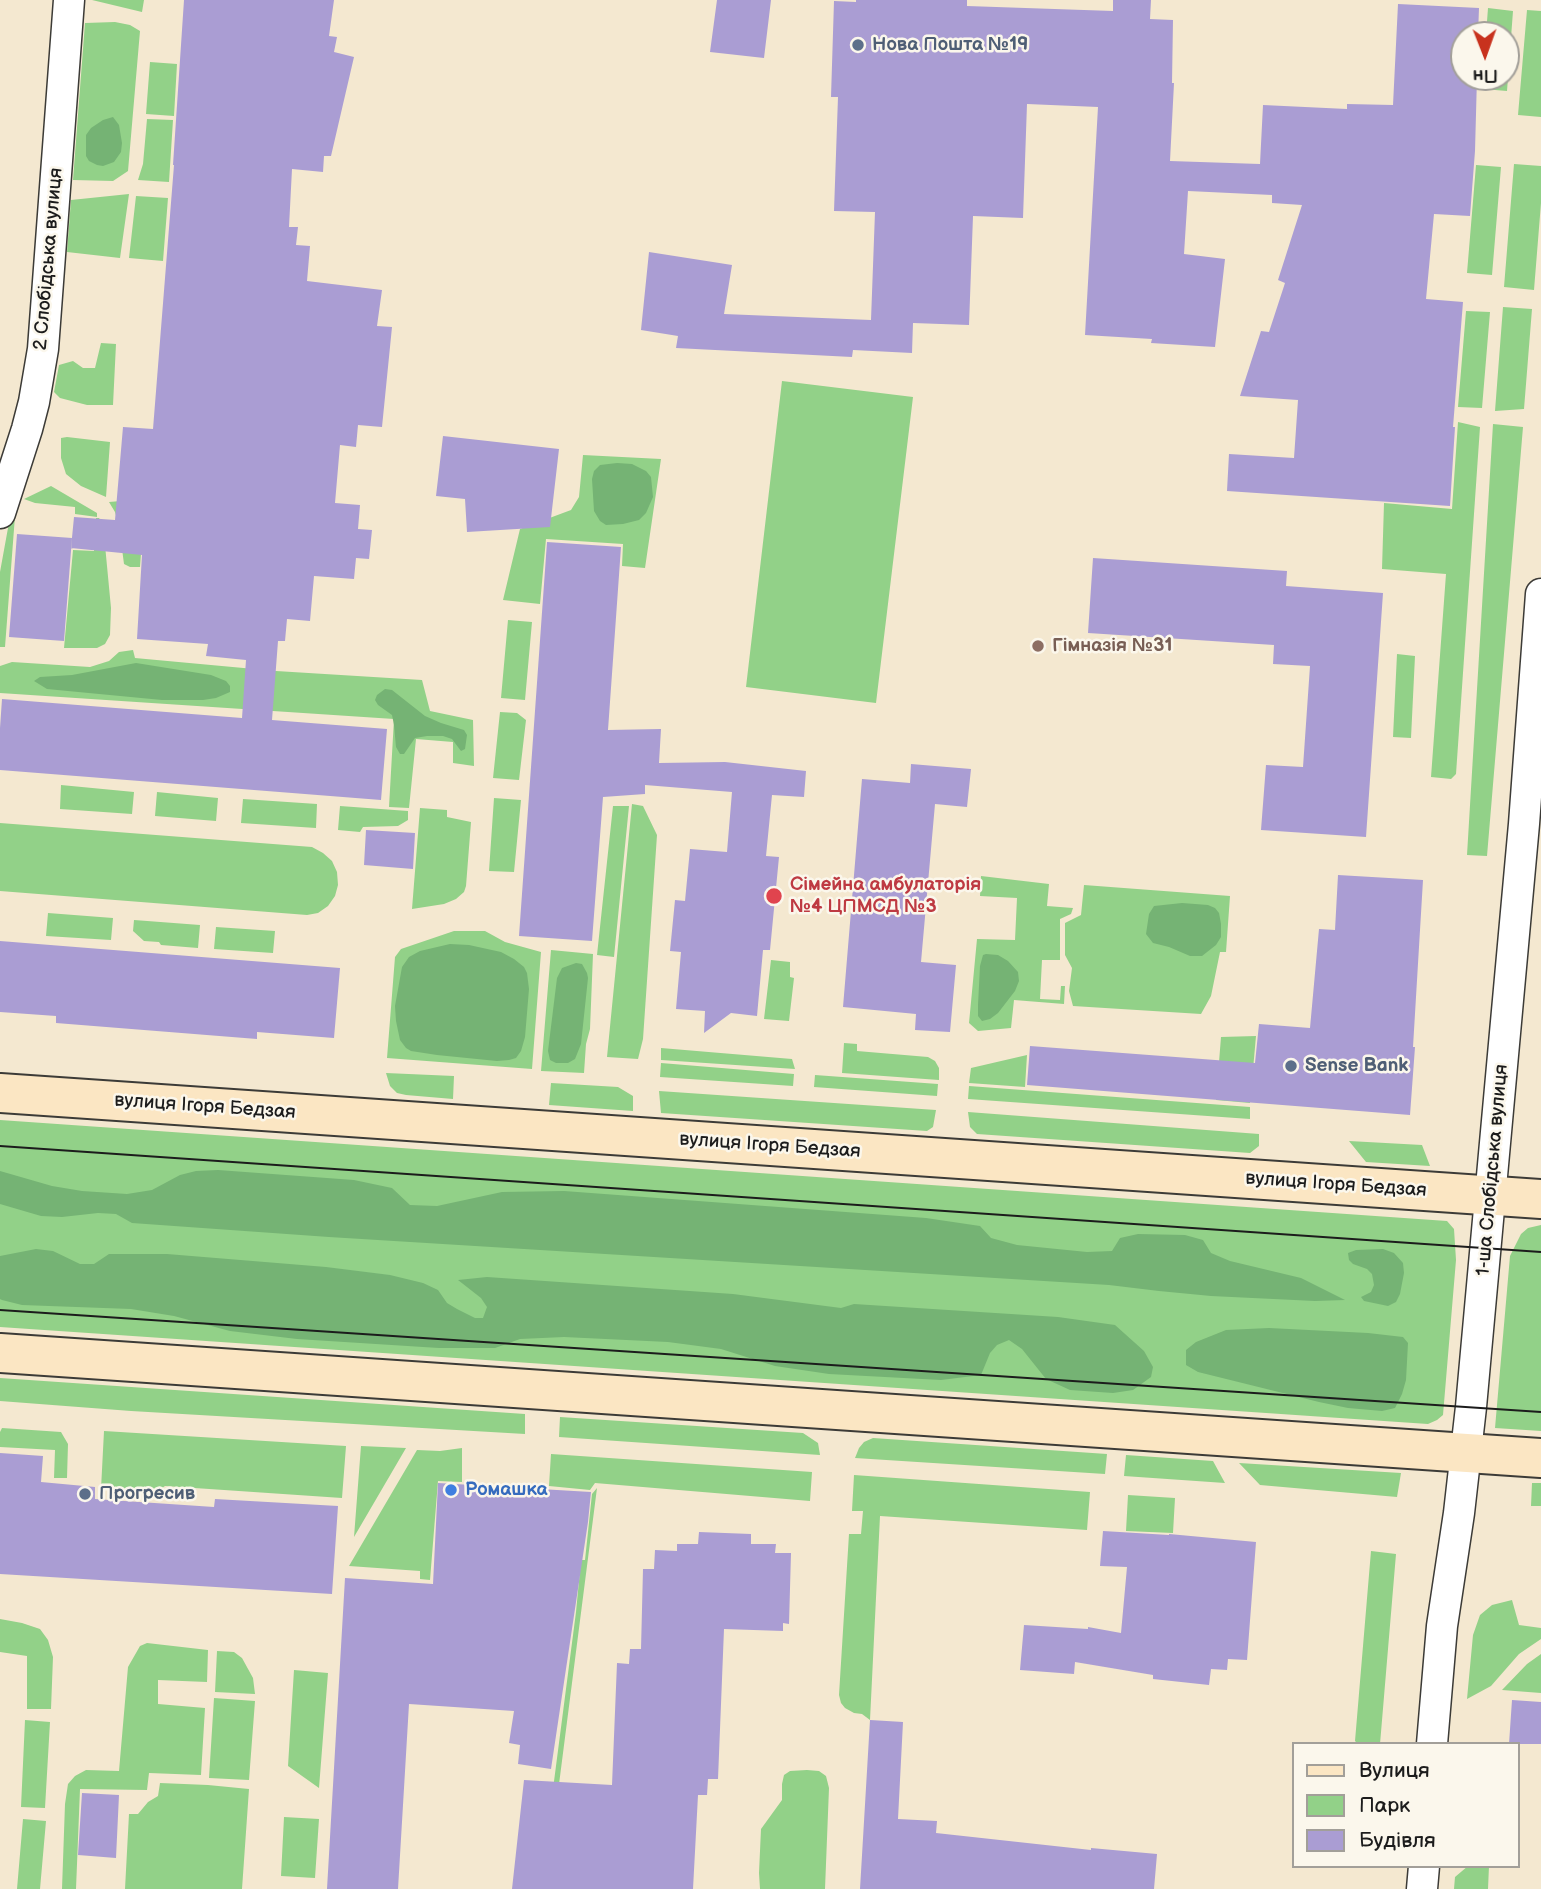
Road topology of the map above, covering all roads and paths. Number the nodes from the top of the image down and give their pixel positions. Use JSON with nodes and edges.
{"nodes":[{"id":1,"x":69,"y":0,"type":"edge"},
{"id":2,"x":0,"y":513,"type":"edge"},
{"id":3,"x":1541,"y":594,"type":"edge"},
{"id":4,"x":0,"y":1093,"type":"edge"},
{"id":5,"x":1491,"y":1196,"type":"junction"},
{"id":6,"x":1541,"y":1199,"type":"edge"},
{"id":7,"x":0,"y":1353,"type":"edge"},
{"id":8,"x":1467,"y":1452,"type":"junction"},
{"id":9,"x":1541,"y":1458,"type":"edge"},
{"id":10,"x":1432,"y":1742,"type":"edge"},
{"id":11,"x":1424,"y":1868,"type":"edge"},
{"id":12,"x":1422,"y":1889,"type":"edge"}],
"edges":[{"from":1,"to":2,"type":"street","name":"2 Слобідська вулиця"},
{"from":3,"to":5,"type":"street","name":"1-ша Слобідська вулиця"},
{"from":4,"to":5,"type":"street","name":"вулиця Ігоря Бедзая"},
{"from":5,"to":6,"type":"street","name":"вулиця Ігоря Бедзая"},
{"from":5,"to":8,"type":"street","name":"1-ша Слобідська вулиця"},
{"from":7,"to":8,"type":"street"},
{"from":8,"to":9,"type":"street"},
{"from":8,"to":10,"type":"street","name":"1-ша Слобідська вулиця"},
{"from":11,"to":12,"type":"street"}]}
